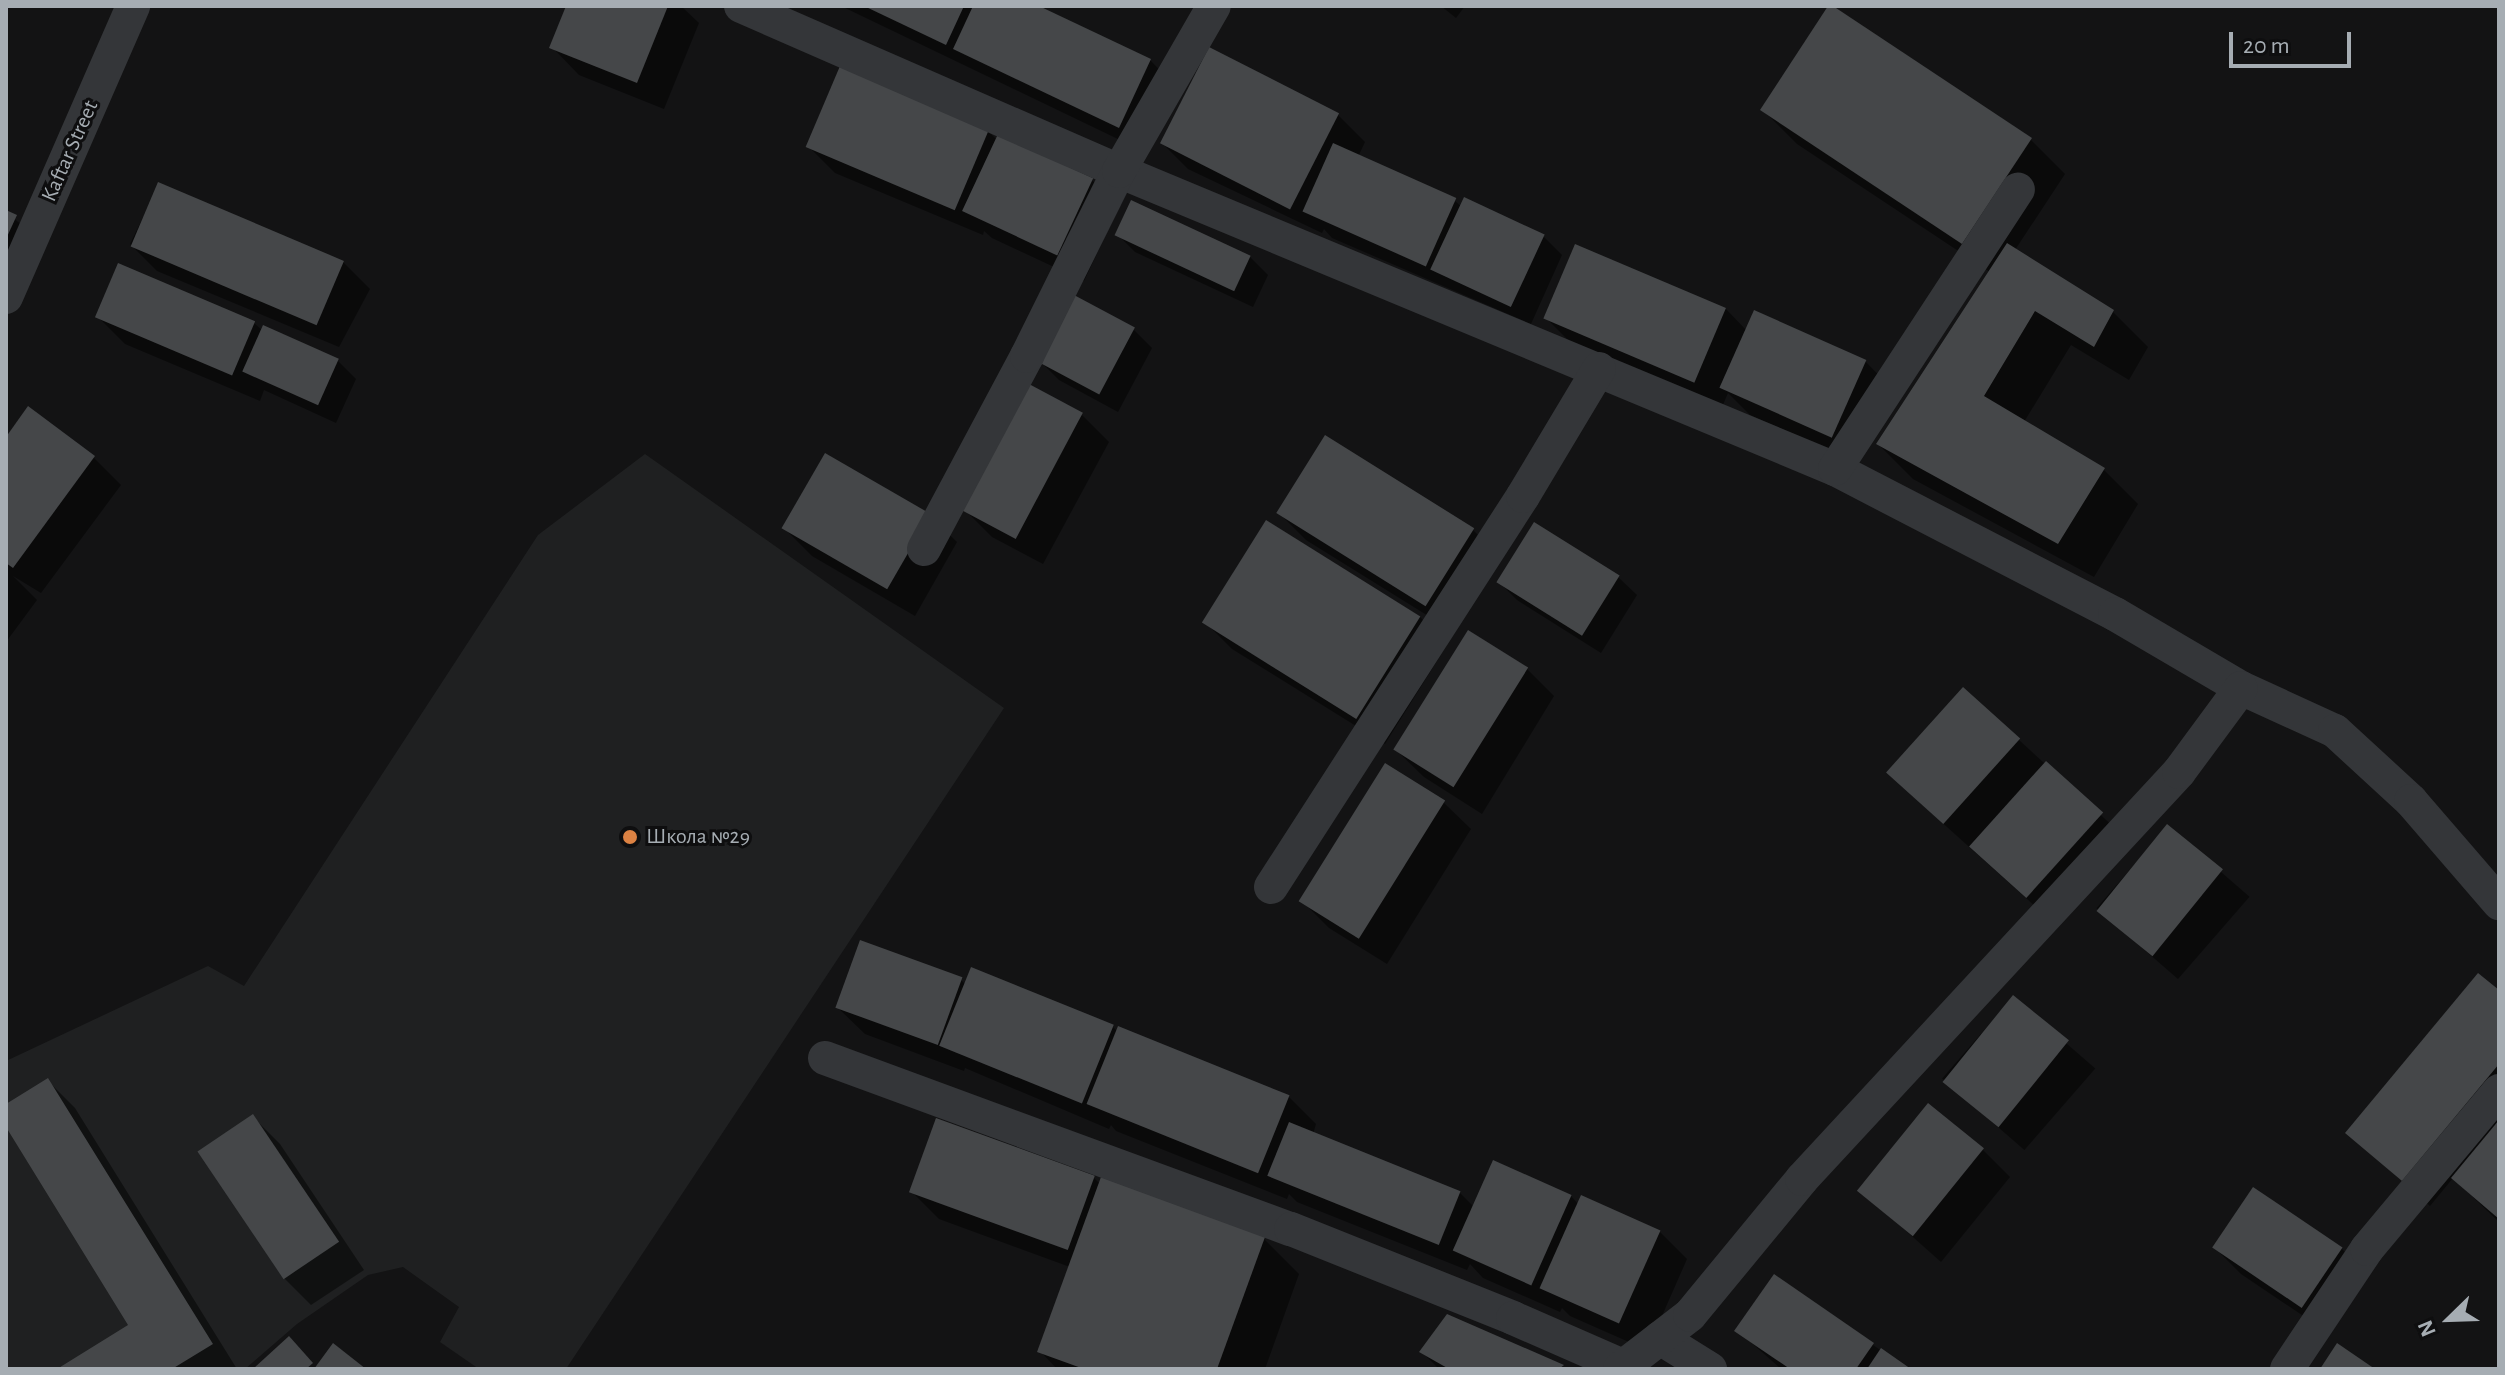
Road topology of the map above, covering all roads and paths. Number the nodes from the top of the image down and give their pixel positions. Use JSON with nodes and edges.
{"nodes":[{"id":1,"x":133,"y":6,"type":"edge"},
{"id":2,"x":741,"y":6,"type":"edge"},
{"id":3,"x":1214,"y":6,"type":"edge"},
{"id":4,"x":1119,"y":171,"type":"junction"},
{"id":5,"x":2018,"y":189,"type":"dead end"},
{"id":6,"x":6,"y":297,"type":"edge"},
{"id":7,"x":1599,"y":369,"type":"junction"},
{"id":8,"x":1835,"y":469,"type":"junction"},
{"id":9,"x":924,"y":549,"type":"dead end"},
{"id":10,"x":2241,"y":688,"type":"junction"},
{"id":11,"x":1271,"y":887,"type":"dead end"},
{"id":12,"x":2499,"y":903,"type":"edge"},
{"id":13,"x":825,"y":1058,"type":"dead end"},
{"id":14,"x":2499,"y":1091,"type":"edge"},
{"id":15,"x":1660,"y":1338,"type":"junction"},
{"id":16,"x":1621,"y":1368,"type":"edge"},
{"id":17,"x":1710,"y":1369,"type":"edge"},
{"id":18,"x":2287,"y":1369,"type":"edge"}],
"edges":[{"from":1,"to":6,"type":"street","name":"Kaftar Street"},
{"from":2,"to":4,"type":"street"},
{"from":3,"to":4,"type":"street"},
{"from":4,"to":7,"type":"street"},
{"from":4,"to":9,"type":"street"},
{"from":5,"to":8,"type":"street"},
{"from":7,"to":8,"type":"street"},
{"from":7,"to":11,"type":"street"},
{"from":8,"to":10,"type":"street"},
{"from":10,"to":12,"type":"street"},
{"from":10,"to":15,"type":"street"},
{"from":13,"to":16,"type":"street"},
{"from":14,"to":18,"type":"street"},
{"from":15,"to":16,"type":"street"},
{"from":15,"to":17,"type":"street"}]}
